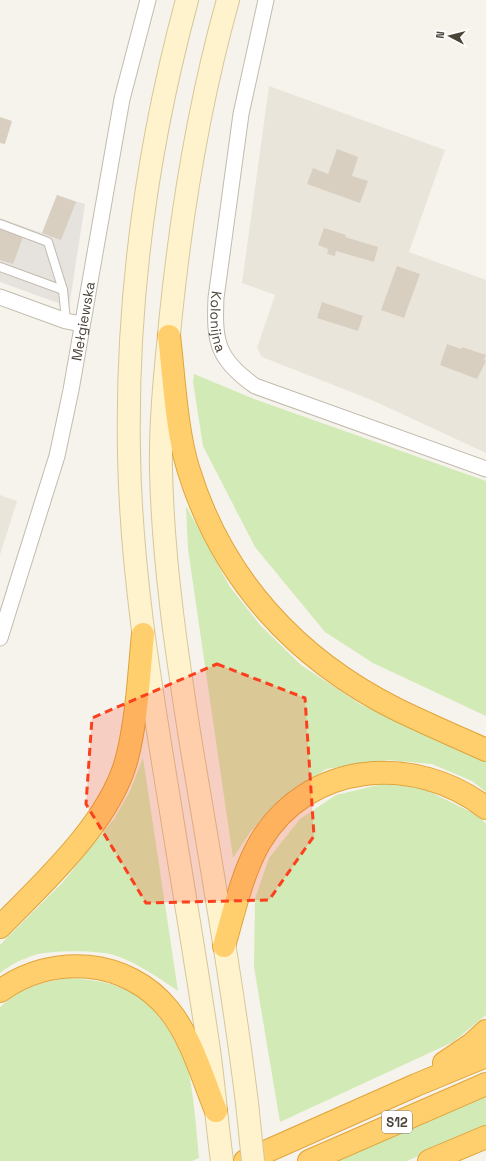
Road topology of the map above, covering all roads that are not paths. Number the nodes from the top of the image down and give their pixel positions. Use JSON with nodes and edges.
{"nodes":[{"id":1,"x":148,"y":0,"type":"edge"},
{"id":2,"x":187,"y":0,"type":"edge"},
{"id":3,"x":228,"y":0,"type":"edge"},
{"id":4,"x":266,"y":0,"type":"edge"},
{"id":5,"x":0,"y":224,"type":"edge"},
{"id":6,"x":0,"y":267,"type":"edge"},
{"id":7,"x":62,"y":290,"type":"junction"},
{"id":8,"x":0,"y":297,"type":"edge"},
{"id":9,"x":66,"y":321,"type":"junction"},
{"id":10,"x":81,"y":324,"type":"junction"},
{"id":11,"x":169,"y":336,"type":"junction"},
{"id":12,"x":486,"y":469,"type":"edge"},
{"id":13,"x":143,"y":634,"type":"junction"},
{"id":14,"x":0,"y":638,"type":"edge"},
{"id":15,"x":486,"y":750,"type":"edge"},
{"id":16,"x":486,"y":808,"type":"edge"},
{"id":17,"x":0,"y":926,"type":"edge"},
{"id":18,"x":224,"y":946,"type":"junction"},
{"id":19,"x":0,"y":991,"type":"edge"},
{"id":20,"x":486,"y":1031,"type":"edge"},
{"id":21,"x":486,"y":1056,"type":"edge"},
{"id":22,"x":486,"y":1084,"type":"edge"},
{"id":23,"x":416,"y":1085,"type":"junction"},
{"id":24,"x":216,"y":1111,"type":"junction"},
{"id":25,"x":486,"y":1137,"type":"edge"},
{"id":26,"x":222,"y":1161,"type":"edge"},
{"id":27,"x":245,"y":1161,"type":"edge"},
{"id":28,"x":253,"y":1161,"type":"edge"},
{"id":29,"x":309,"y":1161,"type":"edge"},
{"id":30,"x":429,"y":1161,"type":"edge"}],
"edges":[{"from":1,"to":10,"type":"street","name":"Mełgiewska"},
{"from":2,"to":13,"type":"main road"},
{"from":3,"to":11,"type":"main road"},
{"from":4,"to":12,"type":"street","name":"Kolonijna"},
{"from":5,"to":7,"type":"lane"},
{"from":6,"to":7,"type":"lane"},
{"from":7,"to":9,"type":"lane"},
{"from":8,"to":9,"type":"street"},
{"from":9,"to":10,"type":"street"},
{"from":10,"to":14,"type":"street","name":"Mełgiewska"},
{"from":11,"to":15,"type":"highway"},
{"from":11,"to":18,"type":"main road"},
{"from":13,"to":17,"type":"highway"},
{"from":13,"to":24,"type":"main road"},
{"from":16,"to":18,"type":"highway"},
{"from":18,"to":28,"type":"main road","bridge":true},
{"from":19,"to":24,"type":"highway"},
{"from":20,"to":23,"type":"highway"},
{"from":21,"to":23,"type":"highway"},
{"from":22,"to":29,"type":"highway","number":"S12"},
{"from":23,"to":27,"type":"highway"},
{"from":24,"to":26,"type":"main road"},
{"from":25,"to":30,"type":"highway"}]}
